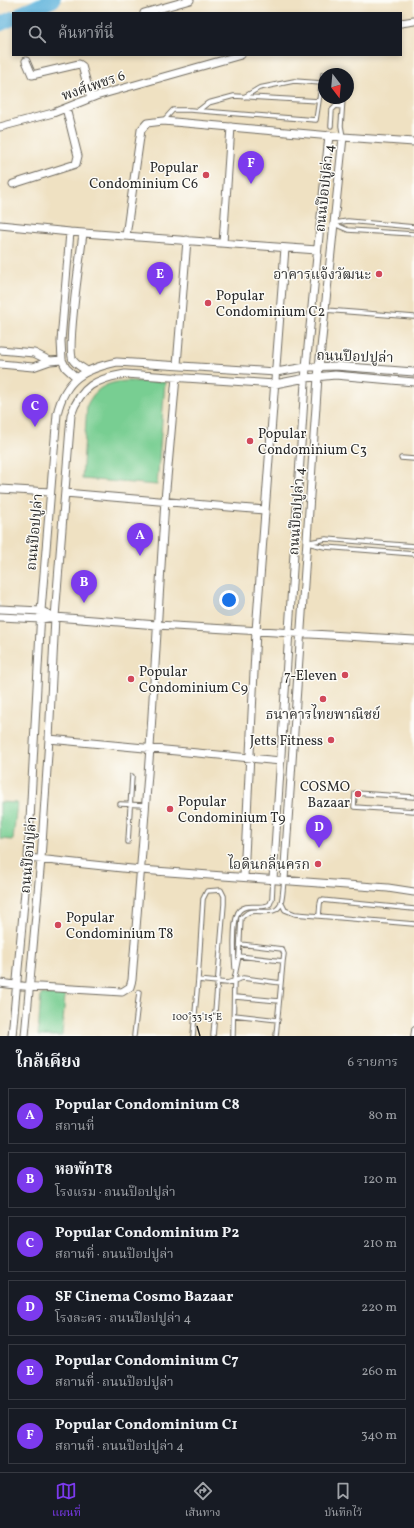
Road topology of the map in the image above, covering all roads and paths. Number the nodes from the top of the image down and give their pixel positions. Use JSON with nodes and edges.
{"nodes":[{"id":1,"x":190,"y":0,"type":"edge"},
{"id":2,"x":148,"y":12,"type":"edge"},
{"id":3,"x":414,"y":21,"type":"edge"},
{"id":4,"x":402,"y":23,"type":"edge"},
{"id":5,"x":238,"y":56,"type":"edge"},
{"id":6,"x":26,"y":61,"type":"dead end"},
{"id":7,"x":318,"y":83,"type":"edge"},
{"id":8,"x":244,"y":97,"type":"junction"},
{"id":9,"x":91,"y":98,"type":"junction"},
{"id":10,"x":318,"y":101,"type":"edge"},
{"id":11,"x":319,"y":104,"type":"edge"},
{"id":12,"x":342,"y":107,"type":"joint"},
{"id":13,"x":66,"y":108,"type":"junction"},
{"id":14,"x":199,"y":110,"type":"junction"},
{"id":15,"x":163,"y":121,"type":"junction"},
{"id":16,"x":331,"y":126,"type":"dead end"},
{"id":17,"x":0,"y":127,"type":"edge"},
{"id":18,"x":231,"y":127,"type":"junction"},
{"id":19,"x":329,"y":135,"type":"junction"},
{"id":20,"x":343,"y":137,"type":"junction"},
{"id":21,"x":414,"y":142,"type":"edge"},
{"id":22,"x":13,"y":184,"type":"dead end"},
{"id":23,"x":321,"y":222,"type":"junction"},
{"id":24,"x":333,"y":223,"type":"junction"},
{"id":25,"x":0,"y":224,"type":"edge"},
{"id":26,"x":414,"y":227,"type":"edge"},
{"id":27,"x":70,"y":232,"type":"junction"},
{"id":28,"x":83,"y":233,"type":"junction"},
{"id":29,"x":414,"y":234,"type":"edge"},
{"id":30,"x":126,"y":236,"type":"junction"},
{"id":31,"x":187,"y":240,"type":"junction"},
{"id":32,"x":223,"y":243,"type":"junction"},
{"id":33,"x":285,"y":248,"type":"junction"},
{"id":34,"x":317,"y":250,"type":"junction"},
{"id":35,"x":324,"y":310,"type":"junction"},
{"id":36,"x":414,"y":317,"type":"edge"},
{"id":37,"x":0,"y":350,"type":"edge"},
{"id":38,"x":62,"y":360,"type":"junction"},
{"id":39,"x":50,"y":361,"type":"junction"},
{"id":40,"x":0,"y":364,"type":"edge"},
{"id":41,"x":176,"y":365,"type":"junction"},
{"id":42,"x":319,"y":366,"type":"junction"},
{"id":43,"x":306,"y":367,"type":"junction"},
{"id":44,"x":87,"y":371,"type":"junction"},
{"id":45,"x":276,"y":372,"type":"junction"},
{"id":46,"x":414,"y":372,"type":"edge"},
{"id":47,"x":176,"y":377,"type":"junction"},
{"id":48,"x":318,"y":377,"type":"junction"},
{"id":49,"x":77,"y":378,"type":"junction"},
{"id":50,"x":306,"y":378,"type":"junction"},
{"id":51,"x":414,"y":382,"type":"edge"},
{"id":52,"x":275,"y":384,"type":"junction"},
{"id":53,"x":401,"y":458,"type":"dead end"},
{"id":54,"x":414,"y":459,"type":"edge"},
{"id":55,"x":0,"y":488,"type":"edge"},
{"id":56,"x":50,"y":492,"type":"junction"},
{"id":57,"x":65,"y":493,"type":"junction"},
{"id":58,"x":165,"y":500,"type":"junction"},
{"id":59,"x":265,"y":510,"type":"junction"},
{"id":60,"x":295,"y":542,"type":"junction"},
{"id":61,"x":307,"y":543,"type":"junction"},
{"id":62,"x":414,"y":546,"type":"edge"},
{"id":63,"x":414,"y":554,"type":"edge"},
{"id":64,"x":0,"y":609,"type":"edge"},
{"id":65,"x":41,"y":611,"type":"junction"},
{"id":66,"x":0,"y":617,"type":"edge"},
{"id":67,"x":55,"y":617,"type":"junction"},
{"id":68,"x":41,"y":619,"type":"junction"},
{"id":69,"x":157,"y":625,"type":"junction"},
{"id":70,"x":256,"y":631,"type":"junction"},
{"id":71,"x":289,"y":633,"type":"junction"},
{"id":72,"x":301,"y":633,"type":"junction"},
{"id":73,"x":414,"y":640,"type":"edge"},
{"id":74,"x":49,"y":739,"type":"junction"},
{"id":75,"x":150,"y":748,"type":"junction"},
{"id":76,"x":250,"y":758,"type":"junction"},
{"id":77,"x":281,"y":760,"type":"junction"},
{"id":78,"x":132,"y":776,"type":"dead end"},
{"id":79,"x":414,"y":797,"type":"edge"},
{"id":80,"x":120,"y":804,"type":"dead end"},
{"id":81,"x":131,"y":804,"type":"junction"},
{"id":82,"x":145,"y":805,"type":"junction"},
{"id":83,"x":414,"y":811,"type":"edge"},
{"id":84,"x":128,"y":842,"type":"dead end"},
{"id":85,"x":28,"y":858,"type":"junction"},
{"id":86,"x":41,"y":860,"type":"junction"},
{"id":87,"x":140,"y":870,"type":"junction"},
{"id":88,"x":244,"y":877,"type":"junction"},
{"id":89,"x":273,"y":879,"type":"junction"},
{"id":90,"x":284,"y":880,"type":"junction"},
{"id":91,"x":388,"y":888,"type":"junction"},
{"id":92,"x":414,"y":889,"type":"edge"},
{"id":93,"x":414,"y":892,"type":"edge"},
{"id":94,"x":281,"y":902,"type":"junction"},
{"id":95,"x":414,"y":909,"type":"edge"},
{"id":96,"x":319,"y":916,"type":"junction"},
{"id":97,"x":414,"y":924,"type":"edge"},
{"id":98,"x":240,"y":944,"type":"junction"},
{"id":99,"x":239,"y":956,"type":"junction"},
{"id":100,"x":283,"y":961,"type":"junction"},
{"id":101,"x":235,"y":973,"type":"junction"},
{"id":102,"x":198,"y":980,"type":"junction"},
{"id":103,"x":234,"y":980,"type":"junction"},
{"id":104,"x":217,"y":982,"type":"junction"},
{"id":105,"x":0,"y":983,"type":"edge"},
{"id":106,"x":281,"y":983,"type":"junction"},
{"id":107,"x":17,"y":986,"type":"junction"},
{"id":108,"x":29,"y":986,"type":"junction"},
{"id":109,"x":139,"y":992,"type":"dead end"},
{"id":110,"x":235,"y":997,"type":"junction"},
{"id":111,"x":279,"y":1001,"type":"junction"},
{"id":112,"x":234,"y":1015,"type":"junction"},
{"id":113,"x":278,"y":1020,"type":"junction"},
{"id":114,"x":414,"y":1029,"type":"edge"},
{"id":115,"x":12,"y":1036,"type":"edge"},
{"id":116,"x":25,"y":1036,"type":"edge"},
{"id":117,"x":134,"y":1036,"type":"edge"},
{"id":118,"x":192,"y":1036,"type":"edge"},
{"id":119,"x":213,"y":1036,"type":"edge"},
{"id":120,"x":233,"y":1036,"type":"edge"},
{"id":121,"x":276,"y":1036,"type":"edge"},
{"id":122,"x":412,"y":1036,"type":"edge"}],
"edges":[{"from":1,"to":2,"type":"street"},
{"from":3,"to":4,"type":"street"},
{"from":5,"to":9,"type":"street","name":"พงศ์เพชร 6"},
{"from":6,"to":9,"type":"street"},
{"from":7,"to":8,"type":"lane"},
{"from":8,"to":10,"type":"lane"},
{"from":8,"to":14,"type":"lane"},
{"from":9,"to":13,"type":"street","name":"พงศ์เพชร 6"},
{"from":11,"to":14,"type":"lane"},
{"from":12,"to":16,"type":"lane"},
{"from":12,"to":20,"type":"lane"},
{"from":13,"to":17,"type":"street","name":"พงศ์เพชร 6"},
{"from":13,"to":22,"type":"street"},
{"from":14,"to":15,"type":"lane"},
{"from":15,"to":18,"type":"street"},
{"from":15,"to":30,"type":"street"},
{"from":18,"to":19,"type":"street"},
{"from":18,"to":32,"type":"street"},
{"from":19,"to":20,"type":"street","name":"ถนนป๊อปปูล่า 4"},
{"from":19,"to":23,"type":"street","name":"ถนนป๊อปปูล่า 4"},
{"from":20,"to":21,"type":"street"},
{"from":20,"to":24,"type":"street","name":"ถนนป๊อปปูล่า 4"},
{"from":23,"to":24,"type":"street"},
{"from":23,"to":34,"type":"street","name":"ถนนป๊อปปูล่า 4"},
{"from":24,"to":26,"type":"lane"},
{"from":24,"to":29,"type":"lane"},
{"from":24,"to":35,"type":"street","name":"ถนนป๊อปปูล่า 4"},
{"from":25,"to":27,"type":"street"},
{"from":27,"to":28,"type":"street"},
{"from":27,"to":38,"type":"street"},
{"from":28,"to":30,"type":"street"},
{"from":28,"to":44,"type":"street"},
{"from":30,"to":31,"type":"street"},
{"from":31,"to":32,"type":"street"},
{"from":31,"to":41,"type":"street"},
{"from":32,"to":33,"type":"street"},
{"from":33,"to":34,"type":"street"},
{"from":33,"to":45,"type":"street"},
{"from":34,"to":43,"type":"street","name":"ถนนป๊อปปูล่า 4"},
{"from":35,"to":36,"type":"lane"},
{"from":35,"to":42,"type":"street","name":"ถนนป๊อปปูล่า 4"},
{"from":37,"to":39,"type":"street"},
{"from":38,"to":39,"type":"street"},
{"from":38,"to":49,"type":"street"},
{"from":39,"to":40,"type":"street"},
{"from":41,"to":44,"type":"street","name":"ถนนป๊อปปูล่า"},
{"from":41,"to":45,"type":"street","name":"ถนนป๊อปปูล่า"},
{"from":42,"to":43,"type":"street","name":"ถนนป๊อปปูล่า"},
{"from":42,"to":46,"type":"street","name":"ถนนป๊อปปูล่า"},
{"from":42,"to":48,"type":"street","name":"ถนนป๊อปปูล่า 4"},
{"from":43,"to":45,"type":"street","name":"ถนนป๊อปปูล่า"},
{"from":43,"to":50,"type":"street","name":"ถนนป๊อปปูล่า 4"},
{"from":44,"to":49,"type":"street","name":"ถนนป๊อปปูล่า"},
{"from":45,"to":52,"type":"street"},
{"from":47,"to":52,"type":"street","name":"ถนนป๊อปปูล่า"},
{"from":47,"to":57,"type":"street","name":"ถนนป๊อปปูล่า"},
{"from":47,"to":58,"type":"street"},
{"from":48,"to":50,"type":"street","name":"ถนนป๊อปปูล่า"},
{"from":48,"to":51,"type":"street","name":"ถนนป๊อปปูล่า"},
{"from":48,"to":61,"type":"street","name":"ถนนป๊อปปูล่า 4"},
{"from":49,"to":56,"type":"street","name":"ถนนป๊อปปูล่า"},
{"from":50,"to":52,"type":"street","name":"ถนนป๊อปปูล่า"},
{"from":50,"to":60,"type":"street","name":"ถนนป๊อปปูล่า 4"},
{"from":52,"to":59,"type":"street"},
{"from":53,"to":54,"type":"lane"},
{"from":55,"to":56,"type":"street"},
{"from":56,"to":65,"type":"street","name":"ถนนป๊อปปูล่า"},
{"from":57,"to":58,"type":"street"},
{"from":57,"to":67,"type":"street","name":"ถนนป๊อปปูล่า"},
{"from":58,"to":59,"type":"street"},
{"from":58,"to":69,"type":"street"},
{"from":59,"to":70,"type":"street"},
{"from":60,"to":61,"type":"street"},
{"from":60,"to":71,"type":"street","name":"ถนนป๊อปปูล่า 4"},
{"from":61,"to":62,"type":"lane"},
{"from":61,"to":63,"type":"lane"},
{"from":61,"to":72,"type":"street","name":"ถนนป๊อปปูล่า 4"},
{"from":64,"to":65,"type":"street"},
{"from":65,"to":67,"type":"street"},
{"from":65,"to":68,"type":"street","name":"ถนนป๊อปปูล่า"},
{"from":66,"to":68,"type":"street"},
{"from":67,"to":68,"type":"street"},
{"from":67,"to":69,"type":"street"},
{"from":67,"to":74,"type":"street","name":"ถนนป๊อปปูล่า"},
{"from":68,"to":85,"type":"street","name":"ถนนป๊อปปูล่า"},
{"from":69,"to":70,"type":"street"},
{"from":69,"to":75,"type":"street"},
{"from":70,"to":71,"type":"street"},
{"from":70,"to":76,"type":"street"},
{"from":71,"to":72,"type":"street"},
{"from":71,"to":77,"type":"street","name":"ถนนป๊อปปูล่า 4"},
{"from":72,"to":73,"type":"street"},
{"from":72,"to":90,"type":"street","name":"ถนนป๊อปปูล่า 4"},
{"from":74,"to":75,"type":"street"},
{"from":74,"to":86,"type":"street","name":"ถนนป๊อปปูล่า"},
{"from":75,"to":76,"type":"street"},
{"from":75,"to":82,"type":"street"},
{"from":76,"to":77,"type":"street"},
{"from":76,"to":88,"type":"street"},
{"from":77,"to":89,"type":"street","name":"ถนนป๊อปปูล่า 4"},
{"from":78,"to":81,"type":"lane"},
{"from":79,"to":83,"type":"lane"},
{"from":80,"to":81,"type":"lane"},
{"from":81,"to":82,"type":"lane"},
{"from":81,"to":84,"type":"lane"},
{"from":82,"to":87,"type":"street"},
{"from":85,"to":86,"type":"street"},
{"from":85,"to":107,"type":"street","name":"ถนนป๊อปปูล่า"},
{"from":86,"to":87,"type":"street"},
{"from":86,"to":108,"type":"street","name":"ถนนป๊อปปูล่า"},
{"from":87,"to":88,"type":"street"},
{"from":87,"to":108,"type":"street"},
{"from":88,"to":89,"type":"street"},
{"from":89,"to":90,"type":"street"},
{"from":89,"to":101,"type":"lane"},
{"from":90,"to":91,"type":"street"},
{"from":90,"to":94,"type":"lane"},
{"from":91,"to":92,"type":"street"},
{"from":91,"to":93,"type":"street"},
{"from":94,"to":96,"type":"lane"},
{"from":94,"to":98,"type":"lane"},
{"from":95,"to":96,"type":"lane"},
{"from":96,"to":97,"type":"lane"},
{"from":98,"to":99,"type":"lane"},
{"from":98,"to":100,"type":"lane"},
{"from":99,"to":100,"type":"lane"},
{"from":99,"to":101,"type":"lane"},
{"from":100,"to":106,"type":"lane"},
{"from":101,"to":103,"type":"lane"},
{"from":102,"to":104,"type":"lane"},
{"from":102,"to":104,"type":"lane"},
{"from":102,"to":118,"type":"lane"},
{"from":103,"to":104,"type":"lane"},
{"from":103,"to":106,"type":"lane"},
{"from":103,"to":110,"type":"lane"},
{"from":104,"to":119,"type":"lane"},
{"from":105,"to":107,"type":"street"},
{"from":106,"to":111,"type":"lane"},
{"from":107,"to":108,"type":"street"},
{"from":107,"to":115,"type":"street","name":"ถนนป๊อปปูล่า"},
{"from":108,"to":116,"type":"street","name":"ถนนป๊อปปูล่า"},
{"from":109,"to":117,"type":"lane"},
{"from":110,"to":111,"type":"lane"},
{"from":110,"to":112,"type":"lane"},
{"from":111,"to":113,"type":"lane"},
{"from":112,"to":113,"type":"lane"},
{"from":112,"to":120,"type":"lane"},
{"from":113,"to":121,"type":"lane"},
{"from":114,"to":122,"type":"lane"}]}
